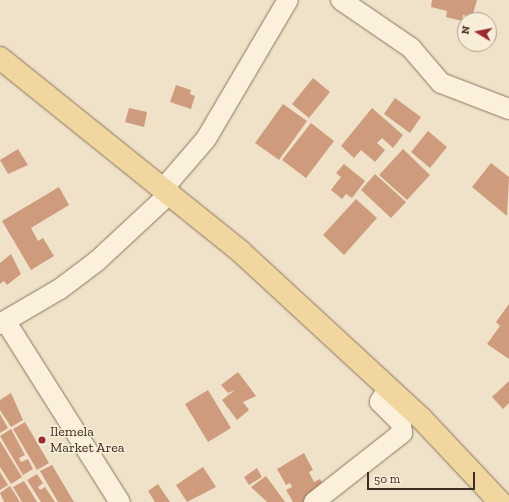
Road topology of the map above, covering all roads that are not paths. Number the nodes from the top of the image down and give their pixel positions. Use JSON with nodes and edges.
{"nodes":[{"id":1,"x":290,"y":0,"type":"edge"},
{"id":2,"x":341,"y":0,"type":"edge"},
{"id":3,"x":0,"y":58,"type":"edge"},
{"id":4,"x":509,"y":109,"type":"edge"},
{"id":5,"x":165,"y":192,"type":"junction"},
{"id":6,"x":3,"y":323,"type":"edge"},
{"id":7,"x":388,"y":388,"type":"junction"},
{"id":8,"x":120,"y":502,"type":"edge"},
{"id":9,"x":314,"y":502,"type":"edge"},
{"id":10,"x":500,"y":502,"type":"edge"}],
"edges":[{"from":1,"to":5,"type":"street"},
{"from":2,"to":4,"type":"street"},
{"from":3,"to":5,"type":"main road"},
{"from":5,"to":6,"type":"street"},
{"from":5,"to":7,"type":"main road"},
{"from":6,"to":8,"type":"street"},
{"from":7,"to":9,"type":"street"},
{"from":7,"to":10,"type":"main road"}]}
